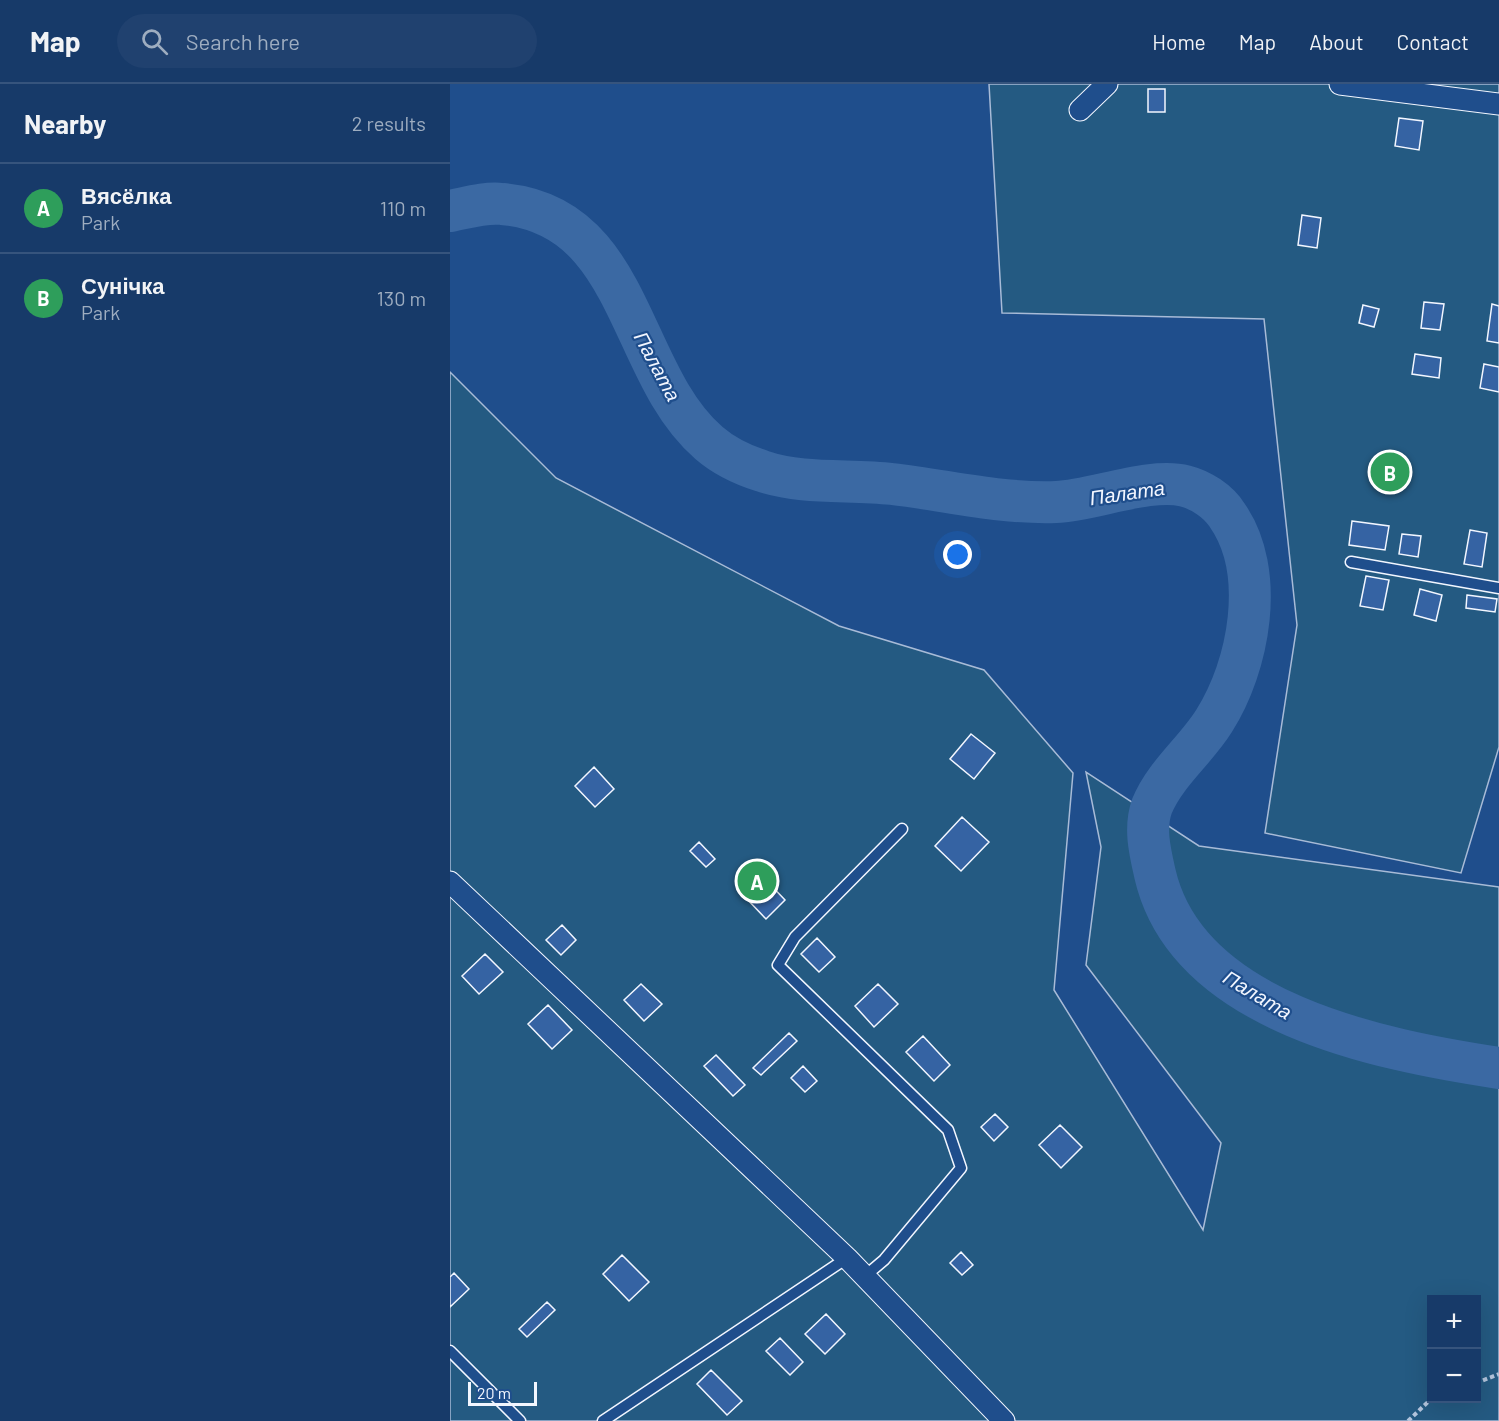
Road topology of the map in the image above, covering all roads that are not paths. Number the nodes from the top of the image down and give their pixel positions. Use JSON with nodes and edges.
{"nodes":[{"id":1,"x":1107,"y":84,"type":"edge"},
{"id":2,"x":1340,"y":84,"type":"edge"},
{"id":3,"x":1499,"y":105,"type":"edge"},
{"id":4,"x":1080,"y":110,"type":"dead end"},
{"id":5,"x":1351,"y":562,"type":"dead end"},
{"id":6,"x":1499,"y":588,"type":"edge"},
{"id":7,"x":902,"y":830,"type":"dead end"},
{"id":8,"x":450,"y":882,"type":"edge"},
{"id":9,"x":847,"y":1258,"type":"junction"},
{"id":10,"x":864,"y":1276,"type":"junction"},
{"id":11,"x":450,"y":1351,"type":"edge"},
{"id":12,"x":520,"y":1421,"type":"edge"},
{"id":13,"x":603,"y":1421,"type":"edge"},
{"id":14,"x":1004,"y":1421,"type":"edge"}],
"edges":[{"from":1,"to":4,"type":"street"},
{"from":2,"to":3,"type":"street"},
{"from":5,"to":6,"type":"lane"},
{"from":7,"to":10,"type":"lane"},
{"from":8,"to":9,"type":"street"},
{"from":9,"to":10,"type":"street"},
{"from":9,"to":13,"type":"lane"},
{"from":10,"to":14,"type":"street"},
{"from":11,"to":12,"type":"lane"}]}
